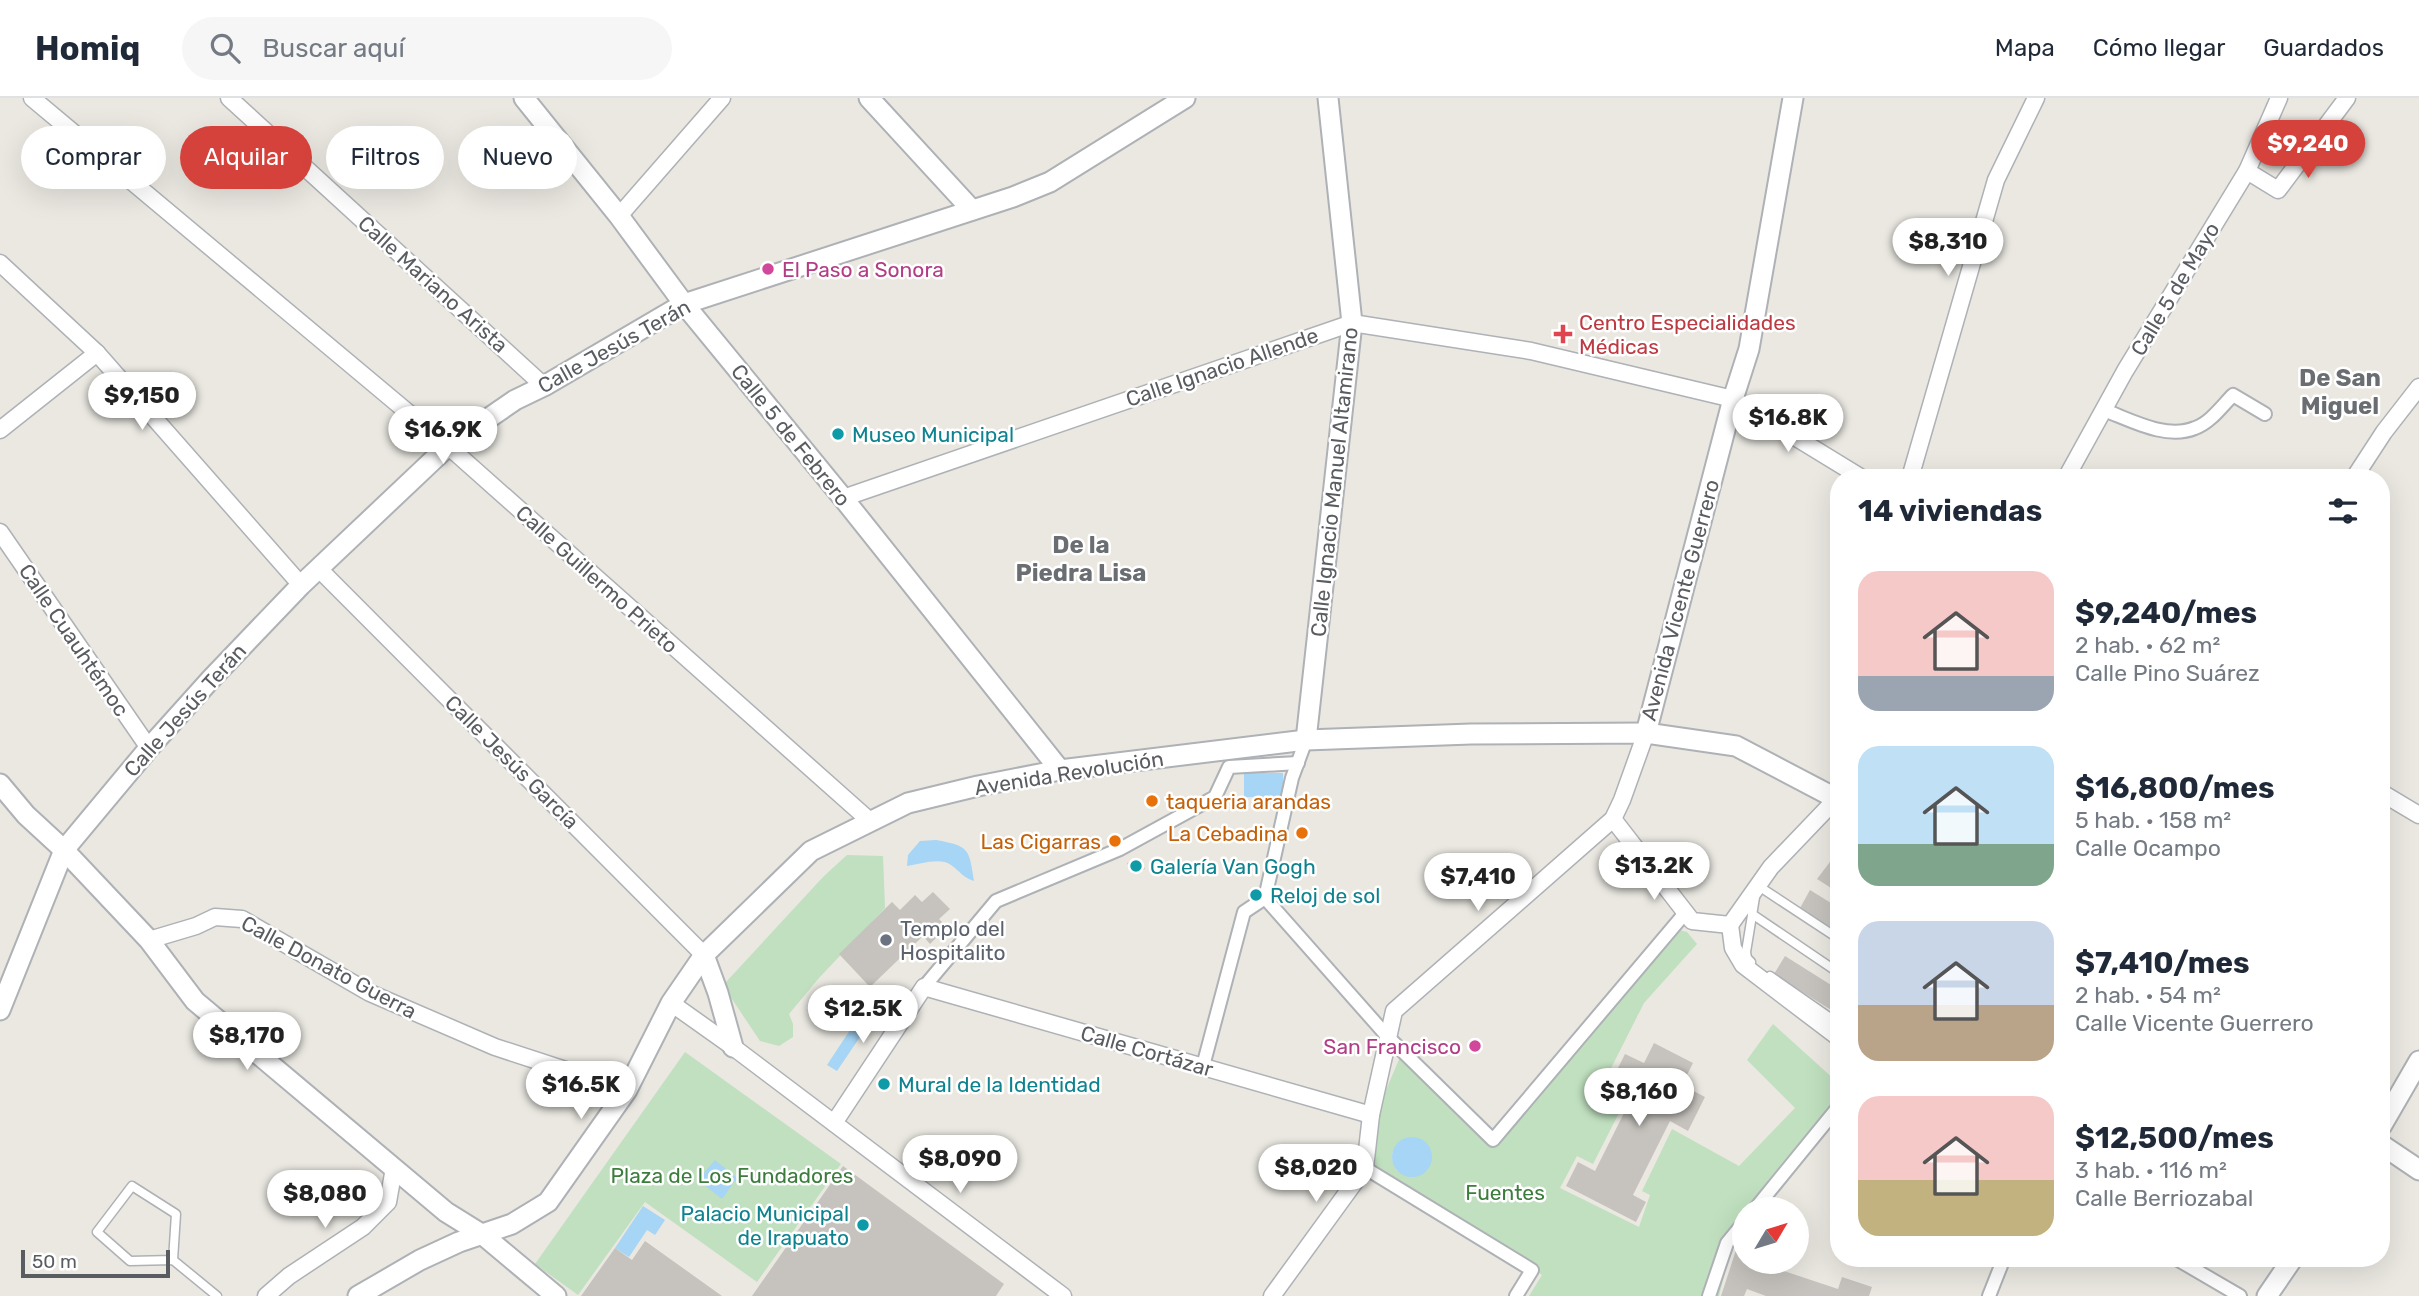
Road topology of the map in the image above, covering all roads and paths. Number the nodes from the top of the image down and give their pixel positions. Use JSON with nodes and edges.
{"nodes":[{"id":1,"x":32,"y":98,"type":"edge"},
{"id":2,"x":229,"y":98,"type":"edge"},
{"id":3,"x":524,"y":98,"type":"edge"},
{"id":4,"x":722,"y":98,"type":"edge"},
{"id":5,"x":869,"y":98,"type":"edge"},
{"id":6,"x":1185,"y":98,"type":"edge"},
{"id":7,"x":1328,"y":98,"type":"edge"},
{"id":8,"x":1793,"y":98,"type":"edge"},
{"id":9,"x":2036,"y":98,"type":"edge"},
{"id":10,"x":2279,"y":98,"type":"edge"},
{"id":11,"x":2347,"y":98,"type":"edge"},
{"id":12,"x":2247,"y":171,"type":"junction"},
{"id":13,"x":972,"y":210,"type":"junction"},
{"id":14,"x":620,"y":216,"type":"junction"},
{"id":15,"x":0,"y":263,"type":"edge"},
{"id":16,"x":684,"y":304,"type":"junction"},
{"id":17,"x":1352,"y":323,"type":"junction"},
{"id":18,"x":97,"y":352,"type":"junction"},
{"id":19,"x":544,"y":386,"type":"junction"},
{"id":20,"x":2419,"y":387,"type":"edge"},
{"id":21,"x":1733,"y":399,"type":"junction"},
{"id":22,"x":2104,"y":410,"type":"junction"},
{"id":23,"x":2265,"y":414,"type":"dead end"},
{"id":24,"x":0,"y":429,"type":"edge"},
{"id":25,"x":448,"y":446,"type":"junction"},
{"id":26,"x":1847,"y":469,"type":"edge"},
{"id":27,"x":1913,"y":469,"type":"edge"},
{"id":28,"x":2071,"y":469,"type":"edge"},
{"id":29,"x":2360,"y":469,"type":"edge"},
{"id":30,"x":843,"y":498,"type":"junction"},
{"id":31,"x":0,"y":532,"type":"edge"},
{"id":32,"x":319,"y":569,"type":"junction"},
{"id":33,"x":301,"y":585,"type":"junction"},
{"id":34,"x":1646,"y":733,"type":"junction"},
{"id":35,"x":1306,"y":740,"type":"junction"},
{"id":36,"x":149,"y":748,"type":"junction"},
{"id":37,"x":1298,"y":763,"type":"junction"},
{"id":38,"x":1060,"y":770,"type":"junction"},
{"id":39,"x":0,"y":784,"type":"edge"},
{"id":40,"x":1830,"y":793,"type":"edge"},
{"id":41,"x":2390,"y":798,"type":"edge"},
{"id":42,"x":1830,"y":807,"type":"edge"},
{"id":43,"x":2419,"y":815,"type":"edge"},
{"id":44,"x":1613,"y":819,"type":"junction"},
{"id":45,"x":870,"y":821,"type":"junction"},
{"id":46,"x":64,"y":850,"type":"junction"},
{"id":47,"x":1757,"y":884,"type":"junction"},
{"id":48,"x":1265,"y":898,"type":"junction"},
{"id":49,"x":1686,"y":912,"type":"junction"},
{"id":50,"x":1752,"y":914,"type":"junction"},
{"id":51,"x":1730,"y":925,"type":"junction"},
{"id":52,"x":1830,"y":933,"type":"edge"},
{"id":53,"x":149,"y":940,"type":"junction"},
{"id":54,"x":704,"y":955,"type":"junction"},
{"id":55,"x":1830,"y":967,"type":"edge"},
{"id":56,"x":924,"y":987,"type":"junction"},
{"id":57,"x":671,"y":1003,"type":"junction"},
{"id":58,"x":0,"y":1010,"type":"edge"},
{"id":59,"x":1830,"y":1018,"type":"edge"},
{"id":60,"x":1830,"y":1031,"type":"edge"},
{"id":61,"x":1387,"y":1035,"type":"junction"},
{"id":62,"x":733,"y":1047,"type":"junction"},
{"id":63,"x":2419,"y":1061,"type":"edge"},
{"id":64,"x":1203,"y":1066,"type":"junction"},
{"id":65,"x":627,"y":1090,"type":"junction"},
{"id":66,"x":2390,"y":1111,"type":"edge"},
{"id":67,"x":1371,"y":1115,"type":"junction"},
{"id":68,"x":1830,"y":1118,"type":"edge"},
{"id":69,"x":834,"y":1123,"type":"junction"},
{"id":70,"x":2390,"y":1151,"type":"edge"},
{"id":71,"x":394,"y":1168,"type":"junction"},
{"id":72,"x":1365,"y":1168,"type":"junction"},
{"id":73,"x":2419,"y":1170,"type":"edge"},
{"id":74,"x":1765,"y":1197,"type":"edge"},
{"id":75,"x":482,"y":1235,"type":"junction"},
{"id":76,"x":1732,"y":1237,"type":"edge"},
{"id":77,"x":173,"y":1260,"type":"junction"},
{"id":78,"x":2000,"y":1267,"type":"edge"},
{"id":79,"x":2190,"y":1267,"type":"edge"},
{"id":80,"x":2287,"y":1267,"type":"edge"},
{"id":81,"x":217,"y":1296,"type":"edge"},
{"id":82,"x":266,"y":1296,"type":"edge"},
{"id":83,"x":358,"y":1296,"type":"edge"},
{"id":84,"x":556,"y":1296,"type":"edge"},
{"id":85,"x":1063,"y":1296,"type":"edge"},
{"id":86,"x":1272,"y":1296,"type":"edge"},
{"id":87,"x":1516,"y":1296,"type":"edge"},
{"id":88,"x":1709,"y":1296,"type":"edge"},
{"id":89,"x":1989,"y":1296,"type":"edge"},
{"id":90,"x":2240,"y":1296,"type":"edge"},
{"id":91,"x":2267,"y":1296,"type":"edge"}],
"edges":[{"from":1,"to":25,"type":"street","name":"Calle Guillermo Prieto"},
{"from":2,"to":19,"type":"street","name":"Calle Mariano Arista"},
{"from":3,"to":14,"type":"street","name":"Calle 5 de Febrero"},
{"from":4,"to":14,"type":"street"},
{"from":5,"to":13,"type":"street"},
{"from":6,"to":13,"type":"street","name":"Calle Jesús Terán"},
{"from":7,"to":17,"type":"street","name":"Calle Ignacio Manuel Altamirano"},
{"from":8,"to":21,"type":"street","name":"Avenida Vicente Guerrero"},
{"from":9,"to":27,"type":"street"},
{"from":10,"to":12,"type":"street","name":"Calle 5 de Mayo"},
{"from":11,"to":12,"type":"street"},
{"from":12,"to":22,"type":"street","name":"Calle 5 de Mayo"},
{"from":13,"to":16,"type":"street","name":"Calle Jesús Terán"},
{"from":14,"to":16,"type":"street","name":"Calle 5 de Febrero"},
{"from":15,"to":18,"type":"street"},
{"from":16,"to":19,"type":"street","name":"Calle Jesús Terán"},
{"from":16,"to":30,"type":"street","name":"Calle 5 de Febrero"},
{"from":17,"to":21,"type":"street","name":"Calle Ignacio Allende"},
{"from":17,"to":30,"type":"street","name":"Calle Ignacio Allende"},
{"from":17,"to":35,"type":"street","name":"Calle Ignacio Manuel Altamirano"},
{"from":18,"to":24,"type":"street"},
{"from":18,"to":33,"type":"street"},
{"from":19,"to":25,"type":"street","name":"Calle Jesús Terán"},
{"from":20,"to":29,"type":"street"},
{"from":21,"to":26,"type":"street","name":"Calle Ignacio Allende"},
{"from":21,"to":34,"type":"street","name":"Avenida Vicente Guerrero"},
{"from":22,"to":23,"type":"street"},
{"from":22,"to":28,"type":"street","name":"Calle 5 de Mayo"},
{"from":25,"to":32,"type":"street","name":"Calle Jesús Terán"},
{"from":25,"to":45,"type":"street","name":"Calle Guillermo Prieto"},
{"from":30,"to":38,"type":"street","name":"Calle 5 de Febrero"},
{"from":31,"to":36,"type":"street","name":"Calle Cuauhtémoc"},
{"from":32,"to":33,"type":"street","name":"Calle Jesús Terán"},
{"from":32,"to":54,"type":"street","name":"Calle Jesús García"},
{"from":33,"to":36,"type":"street","name":"Calle Jesús Terán"},
{"from":34,"to":35,"type":"street","name":"Avenida Revolución"},
{"from":34,"to":40,"type":"street","name":"Avenida Revolución"},
{"from":34,"to":44,"type":"street"},
{"from":35,"to":37,"type":"street"},
{"from":35,"to":38,"type":"street","name":"Avenida Revolución"},
{"from":36,"to":46,"type":"street","name":"Calle Jesús Terán"},
{"from":37,"to":48,"type":"street"},
{"from":37,"to":56,"type":"street"},
{"from":38,"to":45,"type":"street","name":"Avenida Revolución"},
{"from":39,"to":46,"type":"street"},
{"from":41,"to":43,"type":"street"},
{"from":42,"to":47,"type":"street"},
{"from":44,"to":49,"type":"street"},
{"from":44,"to":61,"type":"street"},
{"from":45,"to":54,"type":"street","name":"Avenida Revolución"},
{"from":46,"to":53,"type":"street"},
{"from":46,"to":58,"type":"street","name":"Calle Jesús Terán"},
{"from":47,"to":50,"type":"lane"},
{"from":47,"to":51,"type":"street"},
{"from":47,"to":52,"type":"lane"},
{"from":48,"to":61,"type":"street"},
{"from":48,"to":64,"type":"street"},
{"from":49,"to":51,"type":"street"},
{"from":49,"to":61,"type":"street"},
{"from":50,"to":55,"type":"lane"},
{"from":50,"to":59,"type":"lane"},
{"from":51,"to":60,"type":"street"},
{"from":53,"to":65,"type":"street","name":"Calle Donato Guerra"},
{"from":53,"to":71,"type":"street"},
{"from":54,"to":57,"type":"street","name":"Avenida Revolución"},
{"from":54,"to":62,"type":"street"},
{"from":56,"to":64,"type":"street","name":"Calle Cortázar"},
{"from":56,"to":69,"type":"street"},
{"from":57,"to":62,"type":"street"},
{"from":57,"to":65,"type":"street","name":"Avenida Revolución"},
{"from":61,"to":67,"type":"street"},
{"from":62,"to":69,"type":"street"},
{"from":63,"to":66,"type":"street"},
{"from":64,"to":67,"type":"street","name":"Calle Cortázar"},
{"from":65,"to":75,"type":"street","name":"Avenida Revolución"},
{"from":67,"to":72,"type":"street"},
{"from":68,"to":74,"type":"street"},
{"from":69,"to":85,"type":"street"},
{"from":70,"to":73,"type":"street"},
{"from":71,"to":75,"type":"street"},
{"from":71,"to":82,"type":"street"},
{"from":72,"to":86,"type":"street"},
{"from":72,"to":87,"type":"street"},
{"from":75,"to":83,"type":"street","name":"Avenida Revolución"},
{"from":75,"to":84,"type":"street"},
{"from":76,"to":88,"type":"street"},
{"from":77,"to":77,"type":"lane"},
{"from":77,"to":81,"type":"lane"},
{"from":78,"to":89,"type":"street"},
{"from":79,"to":90,"type":"street"},
{"from":80,"to":91,"type":"street"}]}
